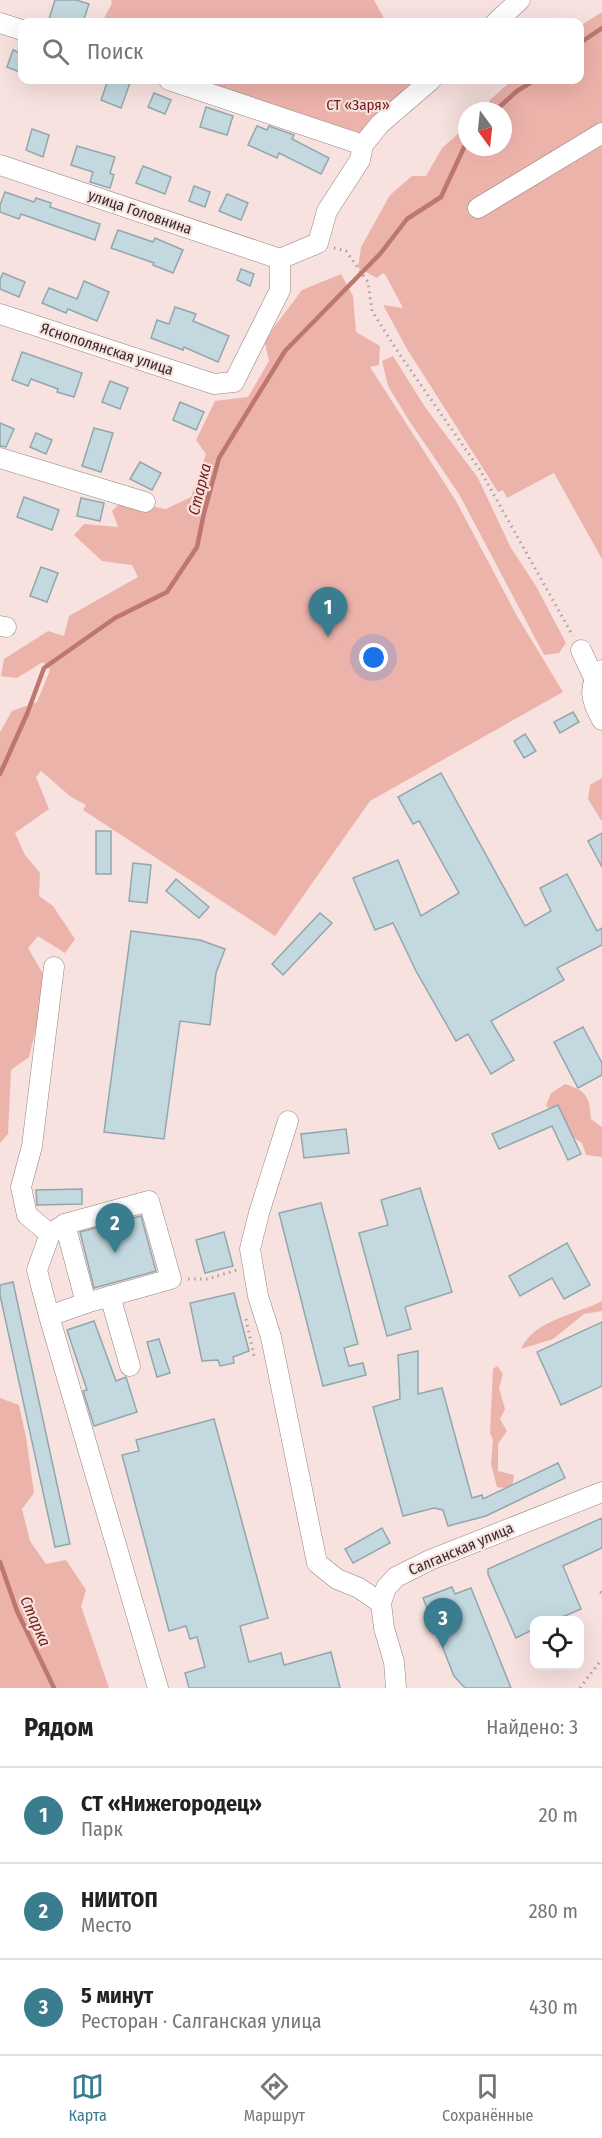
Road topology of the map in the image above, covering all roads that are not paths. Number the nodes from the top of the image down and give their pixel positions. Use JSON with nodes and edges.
{"nodes":[{"id":1,"x":520,"y":0,"type":"edge"},
{"id":2,"x":500,"y":18,"type":"edge"},
{"id":3,"x":0,"y":23,"type":"edge"},
{"id":4,"x":18,"y":29,"type":"edge"},
{"id":5,"x":181,"y":84,"type":"edge"},
{"id":6,"x":426,"y":84,"type":"edge"},
{"id":7,"x":602,"y":133,"type":"edge"},
{"id":8,"x":363,"y":144,"type":"junction"},
{"id":9,"x":0,"y":165,"type":"edge"},
{"id":10,"x":478,"y":208,"type":"dead end"},
{"id":11,"x":280,"y":259,"type":"junction"},
{"id":12,"x":0,"y":314,"type":"edge"},
{"id":13,"x":0,"y":458,"type":"edge"},
{"id":14,"x":145,"y":502,"type":"dead end"},
{"id":15,"x":581,"y":650,"type":"road end"},
{"id":16,"x":598,"y":674,"type":"edge"},
{"id":17,"x":602,"y":720,"type":"edge"},
{"id":18,"x":54,"y":967,"type":"dead end"},
{"id":19,"x":288,"y":1121,"type":"dead end"},
{"id":20,"x":58,"y":1229,"type":"junction"},
{"id":21,"x":110,"y":1296,"type":"junction"},
{"id":22,"x":86,"y":1303,"type":"junction"},
{"id":23,"x":49,"y":1316,"type":"junction"},
{"id":24,"x":130,"y":1366,"type":"dead end"},
{"id":25,"x":602,"y":1492,"type":"edge"},
{"id":26,"x":381,"y":1603,"type":"junction"},
{"id":27,"x":158,"y":1688,"type":"edge"},
{"id":28,"x":396,"y":1688,"type":"edge"}],
"edges":[{"from":1,"to":2,"type":"street"},
{"from":3,"to":4,"type":"street"},
{"from":5,"to":8,"type":"street"},
{"from":6,"to":8,"type":"street"},
{"from":7,"to":10,"type":"street"},
{"from":8,"to":11,"type":"street"},
{"from":9,"to":11,"type":"street","name":"улица Головнина"},
{"from":11,"to":12,"type":"street","name":"Яснополянская улица"},
{"from":13,"to":14,"type":"street"},
{"from":15,"to":16,"type":"street"},
{"from":16,"to":17,"type":"street"},
{"from":18,"to":20,"type":"street"},
{"from":19,"to":26,"type":"street"},
{"from":20,"to":21,"type":"street"},
{"from":20,"to":22,"type":"street"},
{"from":20,"to":23,"type":"street"},
{"from":21,"to":22,"type":"street"},
{"from":21,"to":24,"type":"street"},
{"from":22,"to":23,"type":"street"},
{"from":23,"to":27,"type":"street"},
{"from":25,"to":26,"type":"street","name":"Салганская улица"},
{"from":26,"to":28,"type":"street"}]}
